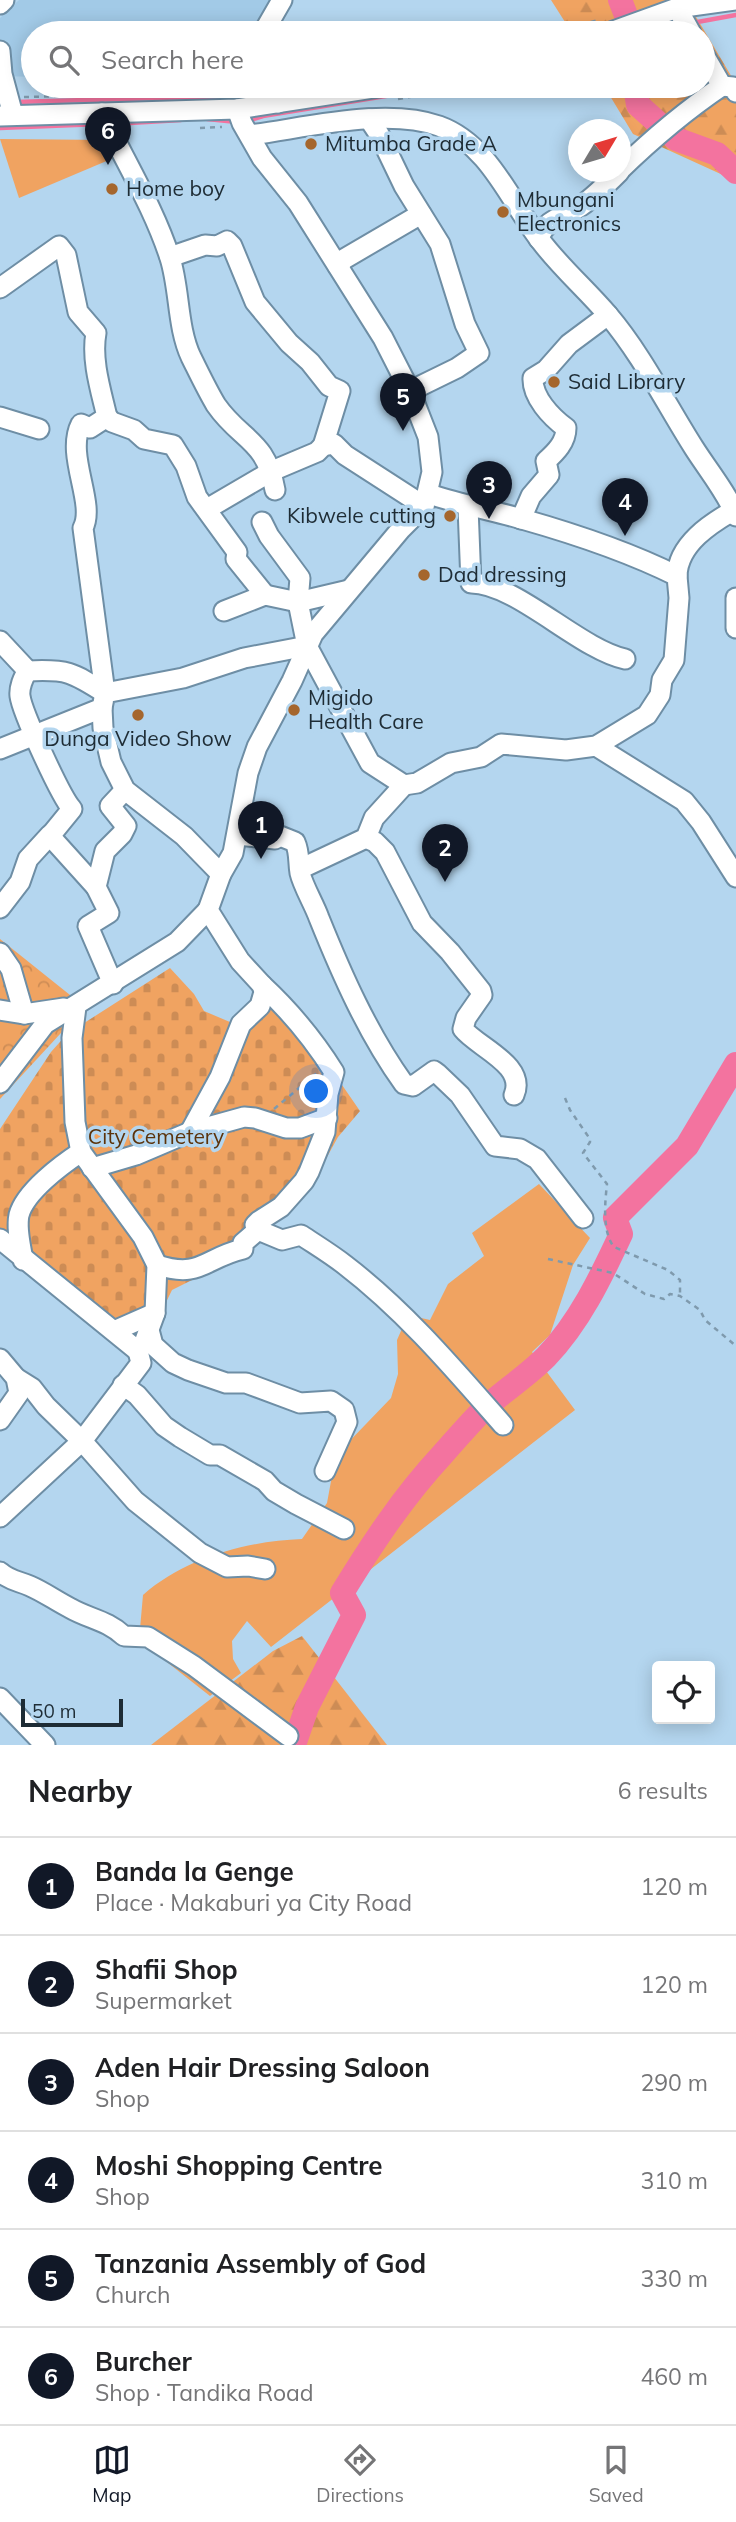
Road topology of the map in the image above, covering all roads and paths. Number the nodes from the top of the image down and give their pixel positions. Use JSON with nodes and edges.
{"nodes":[{"id":1,"x":4,"y":0,"type":"edge"},
{"id":2,"x":282,"y":0,"type":"edge"},
{"id":3,"x":736,"y":0,"type":"edge"},
{"id":4,"x":0,"y":4,"type":"edge"},
{"id":5,"x":677,"y":8,"type":"junction"},
{"id":6,"x":270,"y":21,"type":"edge"},
{"id":7,"x":641,"y":21,"type":"edge"},
{"id":8,"x":684,"y":21,"type":"edge"},
{"id":9,"x":0,"y":51,"type":"edge"},
{"id":10,"x":715,"y":70,"type":"edge"},
{"id":11,"x":729,"y":89,"type":"edge"},
{"id":12,"x":28,"y":98,"type":"edge"},
{"id":13,"x":190,"y":98,"type":"edge"},
{"id":14,"x":262,"y":98,"type":"edge"},
{"id":15,"x":710,"y":98,"type":"edge"},
{"id":16,"x":105,"y":104,"type":"junction"},
{"id":17,"x":237,"y":109,"type":"junction"},
{"id":18,"x":7,"y":110,"type":"edge"},
{"id":19,"x":369,"y":118,"type":"junction"},
{"id":20,"x":250,"y":135,"type":"junction"},
{"id":21,"x":631,"y":160,"type":"edge"},
{"id":22,"x":607,"y":182,"type":"edge"},
{"id":23,"x":421,"y":214,"type":"junction"},
{"id":24,"x":539,"y":239,"type":"junction"},
{"id":25,"x":170,"y":257,"type":"junction"},
{"id":26,"x":338,"y":266,"type":"junction"},
{"id":27,"x":0,"y":288,"type":"edge"},
{"id":28,"x":608,"y":315,"type":"junction"},
{"id":29,"x":410,"y":391,"type":"junction"},
{"id":30,"x":0,"y":417,"type":"edge"},
{"id":31,"x":107,"y":417,"type":"junction"},
{"id":32,"x":39,"y":429,"type":"dead end"},
{"id":33,"x":323,"y":446,"type":"junction"},
{"id":34,"x":273,"y":481,"type":"junction"},
{"id":35,"x":426,"y":500,"type":"junction"},
{"id":36,"x":468,"y":507,"type":"junction"},
{"id":37,"x":206,"y":509,"type":"junction"},
{"id":38,"x":735,"y":512,"type":"edge"},
{"id":39,"x":521,"y":519,"type":"junction"},
{"id":40,"x":262,"y":522,"type":"dead end"},
{"id":41,"x":677,"y":576,"type":"junction"},
{"id":42,"x":349,"y":590,"type":"junction"},
{"id":43,"x":265,"y":595,"type":"junction"},
{"id":44,"x":736,"y":598,"type":"edge"},
{"id":45,"x":298,"y":602,"type":"junction"},
{"id":46,"x":224,"y":611,"type":"dead end"},
{"id":47,"x":736,"y":628,"type":"edge"},
{"id":48,"x":0,"y":641,"type":"edge"},
{"id":49,"x":222,"y":643,"type":"dead end"},
{"id":50,"x":307,"y":646,"type":"junction"},
{"id":51,"x":625,"y":659,"type":"dead end"},
{"id":52,"x":227,"y":663,"type":"junction"},
{"id":53,"x":28,"y":671,"type":"junction"},
{"id":54,"x":103,"y":701,"type":"junction"},
{"id":55,"x":34,"y":734,"type":"junction"},
{"id":56,"x":596,"y":746,"type":"junction"},
{"id":57,"x":0,"y":749,"type":"edge"},
{"id":58,"x":404,"y":785,"type":"junction"},
{"id":59,"x":125,"y":790,"type":"junction"},
{"id":60,"x":50,"y":835,"type":"junction"},
{"id":61,"x":238,"y":835,"type":"junction"},
{"id":62,"x":366,"y":838,"type":"junction"},
{"id":63,"x":300,"y":869,"type":"junction"},
{"id":64,"x":221,"y":874,"type":"junction"},
{"id":65,"x":736,"y":877,"type":"edge"},
{"id":66,"x":96,"y":887,"type":"junction"},
{"id":67,"x":0,"y":908,"type":"edge"},
{"id":68,"x":208,"y":910,"type":"junction"},
{"id":69,"x":0,"y":953,"type":"edge"},
{"id":70,"x":113,"y":984,"type":"junction"},
{"id":71,"x":262,"y":985,"type":"junction"},
{"id":72,"x":76,"y":1007,"type":"junction"},
{"id":73,"x":0,"y":1010,"type":"edge"},
{"id":74,"x":24,"y":1014,"type":"junction"},
{"id":75,"x":329,"y":1063,"type":"junction"},
{"id":76,"x":0,"y":1083,"type":"edge"},
{"id":77,"x":514,"y":1095,"type":"dead end"},
{"id":78,"x":565,"y":1098,"type":"dead end"},
{"id":79,"x":327,"y":1118,"type":"junction"},
{"id":80,"x":261,"y":1121,"type":"junction"},
{"id":81,"x":190,"y":1132,"type":"junction"},
{"id":82,"x":81,"y":1152,"type":"junction"},
{"id":83,"x":92,"y":1168,"type":"junction"},
{"id":84,"x":583,"y":1218,"type":"dead end"},
{"id":85,"x":258,"y":1230,"type":"junction"},
{"id":86,"x":0,"y":1239,"type":"edge"},
{"id":87,"x":548,"y":1259,"type":"dead end"},
{"id":88,"x":23,"y":1260,"type":"junction"},
{"id":89,"x":157,"y":1265,"type":"junction"},
{"id":90,"x":680,"y":1296,"type":"junction"},
{"id":91,"x":152,"y":1321,"type":"junction"},
{"id":92,"x":114,"y":1331,"type":"junction"},
{"id":93,"x":736,"y":1346,"type":"edge"},
{"id":94,"x":138,"y":1351,"type":"junction"},
{"id":95,"x":0,"y":1359,"type":"edge"},
{"id":96,"x":16,"y":1378,"type":"junction"},
{"id":97,"x":123,"y":1385,"type":"junction"},
{"id":98,"x":0,"y":1420,"type":"edge"},
{"id":99,"x":503,"y":1425,"type":"dead end"},
{"id":100,"x":82,"y":1441,"type":"junction"},
{"id":101,"x":325,"y":1471,"type":"dead end"},
{"id":102,"x":0,"y":1517,"type":"edge"},
{"id":103,"x":344,"y":1529,"type":"dead end"},
{"id":104,"x":265,"y":1569,"type":"dead end"},
{"id":105,"x":0,"y":1572,"type":"edge"},
{"id":106,"x":0,"y":1698,"type":"edge"},
{"id":107,"x":288,"y":1736,"type":"dead end"},
{"id":108,"x":45,"y":1745,"type":"edge"}],
"edges":[{"from":1,"to":4,"type":"street"},
{"from":2,"to":6,"type":"street"},
{"from":3,"to":5,"type":"street"},
{"from":5,"to":7,"type":"street"},
{"from":5,"to":8,"type":"street"},
{"from":9,"to":18,"type":"street"},
{"from":10,"to":11,"type":"street"},
{"from":12,"to":18,"type":"path"},
{"from":13,"to":16,"type":"path"},
{"from":14,"to":17,"type":"street"},
{"from":15,"to":21,"type":"street"},
{"from":16,"to":17,"type":"street"},
{"from":16,"to":18,"type":"street"},
{"from":16,"to":25,"type":"street"},
{"from":17,"to":20,"type":"street"},
{"from":19,"to":20,"type":"street"},
{"from":19,"to":23,"type":"street"},
{"from":19,"to":24,"type":"street"},
{"from":20,"to":26,"type":"street"},
{"from":22,"to":24,"type":"street"},
{"from":23,"to":26,"type":"street"},
{"from":23,"to":29,"type":"street"},
{"from":24,"to":28,"type":"street"},
{"from":25,"to":33,"type":"street"},
{"from":25,"to":34,"type":"street"},
{"from":26,"to":29,"type":"street"},
{"from":27,"to":31,"type":"street"},
{"from":28,"to":38,"type":"street"},
{"from":28,"to":39,"type":"street"},
{"from":29,"to":35,"type":"street"},
{"from":30,"to":32,"type":"street"},
{"from":31,"to":37,"type":"street"},
{"from":31,"to":54,"type":"street"},
{"from":33,"to":34,"type":"street"},
{"from":33,"to":35,"type":"street"},
{"from":34,"to":37,"type":"street"},
{"from":35,"to":36,"type":"street"},
{"from":35,"to":42,"type":"street"},
{"from":36,"to":39,"type":"street"},
{"from":36,"to":51,"type":"street"},
{"from":37,"to":43,"type":"street"},
{"from":38,"to":41,"type":"street"},
{"from":39,"to":41,"type":"street"},
{"from":40,"to":45,"type":"street"},
{"from":41,"to":56,"type":"street"},
{"from":42,"to":45,"type":"street"},
{"from":42,"to":50,"type":"street"},
{"from":43,"to":45,"type":"street"},
{"from":43,"to":46,"type":"street"},
{"from":44,"to":47,"type":"street"},
{"from":45,"to":50,"type":"street"},
{"from":48,"to":53,"type":"street"},
{"from":49,"to":52,"type":"street"},
{"from":50,"to":52,"type":"street"},
{"from":50,"to":58,"type":"street"},
{"from":50,"to":61,"type":"street"},
{"from":52,"to":54,"type":"street"},
{"from":53,"to":54,"type":"street"},
{"from":53,"to":55,"type":"street"},
{"from":54,"to":55,"type":"street"},
{"from":54,"to":59,"type":"street"},
{"from":55,"to":57,"type":"street"},
{"from":55,"to":60,"type":"street"},
{"from":56,"to":58,"type":"street"},
{"from":56,"to":65,"type":"street"},
{"from":58,"to":62,"type":"street"},
{"from":59,"to":64,"type":"street"},
{"from":59,"to":66,"type":"street"},
{"from":60,"to":66,"type":"street"},
{"from":60,"to":67,"type":"street"},
{"from":61,"to":63,"type":"street"},
{"from":61,"to":64,"type":"street"},
{"from":62,"to":63,"type":"street"},
{"from":62,"to":77,"type":"street"},
{"from":63,"to":84,"type":"street"},
{"from":64,"to":68,"type":"street"},
{"from":66,"to":70,"type":"street"},
{"from":68,"to":70,"type":"street"},
{"from":68,"to":71,"type":"street"},
{"from":69,"to":74,"type":"street"},
{"from":70,"to":72,"type":"street"},
{"from":71,"to":75,"type":"street"},
{"from":71,"to":81,"type":"street"},
{"from":72,"to":74,"type":"street"},
{"from":72,"to":76,"type":"street"},
{"from":72,"to":82,"type":"street"},
{"from":73,"to":74,"type":"street"},
{"from":75,"to":79,"type":"street"},
{"from":75,"to":80,"type":"path"},
{"from":78,"to":90,"type":"path"},
{"from":79,"to":80,"type":"street"},
{"from":79,"to":85,"type":"street"},
{"from":80,"to":81,"type":"street"},
{"from":81,"to":83,"type":"street"},
{"from":82,"to":83,"type":"street"},
{"from":82,"to":88,"type":"street"},
{"from":83,"to":89,"type":"street"},
{"from":85,"to":89,"type":"street"},
{"from":85,"to":99,"type":"street"},
{"from":86,"to":88,"type":"street"},
{"from":87,"to":90,"type":"path"},
{"from":88,"to":92,"type":"street"},
{"from":89,"to":91,"type":"street"},
{"from":90,"to":93,"type":"path"},
{"from":91,"to":92,"type":"street"},
{"from":91,"to":94,"type":"street"},
{"from":91,"to":101,"type":"street"},
{"from":92,"to":94,"type":"street"},
{"from":94,"to":97,"type":"street"},
{"from":95,"to":96,"type":"street"},
{"from":96,"to":98,"type":"street"},
{"from":96,"to":100,"type":"street"},
{"from":97,"to":100,"type":"street"},
{"from":97,"to":103,"type":"street"},
{"from":100,"to":102,"type":"street"},
{"from":100,"to":104,"type":"street"},
{"from":105,"to":107,"type":"street"},
{"from":106,"to":108,"type":"street"}]}
